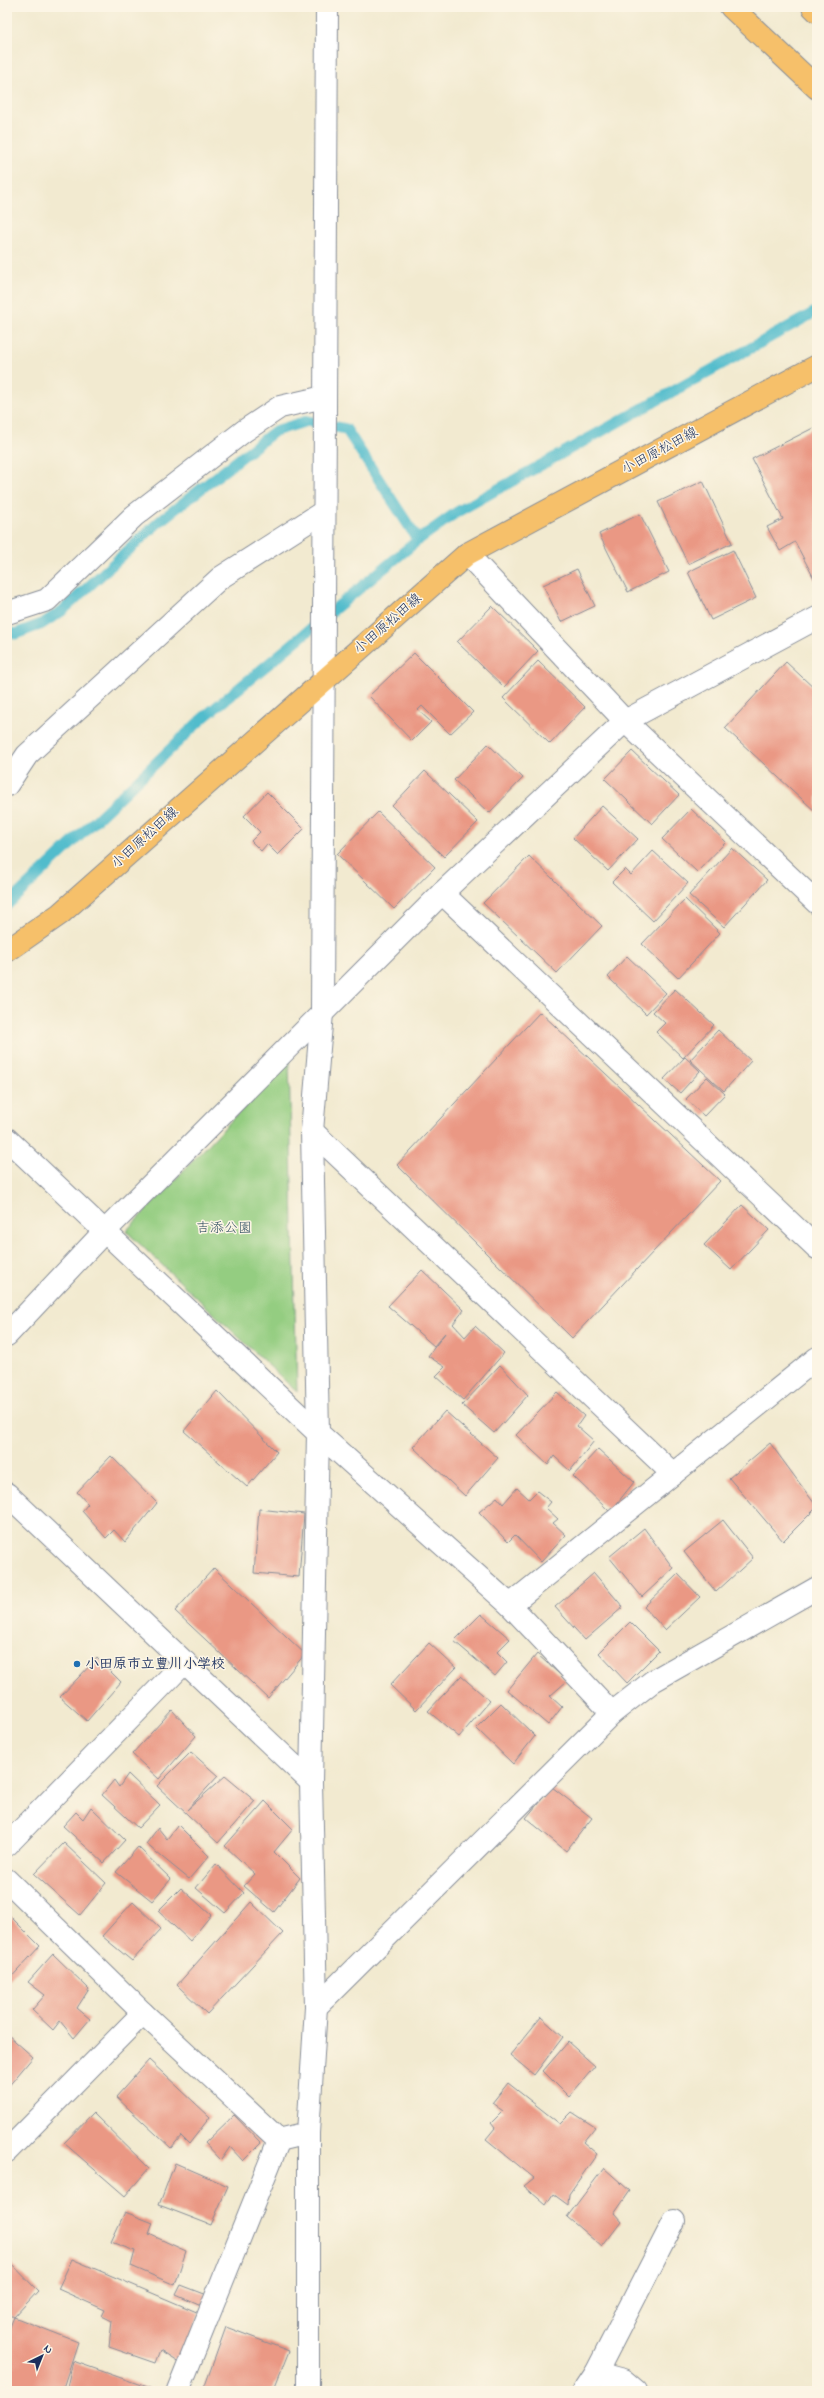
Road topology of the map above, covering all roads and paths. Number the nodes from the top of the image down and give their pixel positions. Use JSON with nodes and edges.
{"nodes":[{"id":1,"x":327,"y":7,"type":"edge"},
{"id":2,"x":731,"y":7,"type":"edge"},
{"id":3,"x":813,"y":7,"type":"edge"},
{"id":4,"x":817,"y":10,"type":"edge"},
{"id":5,"x":817,"y":88,"type":"edge"},
{"id":6,"x":817,"y":366,"type":"edge"},
{"id":7,"x":324,"y":403,"type":"junction"},
{"id":8,"x":323,"y":512,"type":"junction"},
{"id":9,"x":467,"y":554,"type":"junction"},
{"id":10,"x":7,"y":613,"type":"edge"},
{"id":11,"x":817,"y":618,"type":"edge"},
{"id":12,"x":325,"y":679,"type":"junction"},
{"id":13,"x":625,"y":721,"type":"junction"},
{"id":14,"x":7,"y":785,"type":"edge"},
{"id":15,"x":442,"y":893,"type":"junction"},
{"id":16,"x":817,"y":903,"type":"edge"},
{"id":17,"x":7,"y":951,"type":"edge"},
{"id":18,"x":322,"y":1013,"type":"junction"},
{"id":19,"x":312,"y":1131,"type":"junction"},
{"id":20,"x":7,"y":1138,"type":"edge"},
{"id":21,"x":104,"y":1232,"type":"junction"},
{"id":22,"x":817,"y":1248,"type":"edge"},
{"id":23,"x":7,"y":1335,"type":"edge"},
{"id":24,"x":817,"y":1358,"type":"edge"},
{"id":25,"x":318,"y":1432,"type":"junction"},
{"id":26,"x":673,"y":1474,"type":"junction"},
{"id":27,"x":7,"y":1494,"type":"edge"},
{"id":28,"x":817,"y":1588,"type":"edge"},
{"id":29,"x":510,"y":1605,"type":"junction"},
{"id":30,"x":185,"y":1662,"type":"junction"},
{"id":31,"x":612,"y":1713,"type":"junction"},
{"id":32,"x":311,"y":1782,"type":"junction"},
{"id":33,"x":7,"y":1845,"type":"edge"},
{"id":34,"x":7,"y":1880,"type":"edge"},
{"id":35,"x":316,"y":2006,"type":"junction"},
{"id":36,"x":143,"y":2013,"type":"junction"},
{"id":37,"x":308,"y":2133,"type":"junction"},
{"id":38,"x":279,"y":2140,"type":"junction"},
{"id":39,"x":7,"y":2151,"type":"edge"},
{"id":40,"x":674,"y":2221,"type":"dead end"},
{"id":41,"x":596,"y":2373,"type":"junction"},
{"id":42,"x":178,"y":2391,"type":"edge"},
{"id":43,"x":308,"y":2391,"type":"edge"},
{"id":44,"x":584,"y":2391,"type":"edge"},
{"id":45,"x":636,"y":2391,"type":"edge"}],
"edges":[{"from":1,"to":7,"type":"street"},
{"from":2,"to":5,"type":"main road"},
{"from":3,"to":4,"type":"main road"},
{"from":6,"to":9,"type":"main road","name":"小田原松田線"},
{"from":7,"to":8,"type":"street"},
{"from":7,"to":10,"type":"street"},
{"from":8,"to":12,"type":"street"},
{"from":8,"to":14,"type":"street"},
{"from":9,"to":12,"type":"main road","name":"小田原松田線"},
{"from":9,"to":13,"type":"street"},
{"from":11,"to":13,"type":"street"},
{"from":12,"to":17,"type":"main road","name":"小田原松田線"},
{"from":12,"to":18,"type":"street"},
{"from":13,"to":15,"type":"street"},
{"from":13,"to":16,"type":"street"},
{"from":15,"to":18,"type":"street"},
{"from":15,"to":22,"type":"street"},
{"from":18,"to":19,"type":"street"},
{"from":18,"to":21,"type":"street"},
{"from":19,"to":25,"type":"street"},
{"from":19,"to":26,"type":"street"},
{"from":20,"to":21,"type":"street"},
{"from":21,"to":23,"type":"street"},
{"from":21,"to":25,"type":"street"},
{"from":24,"to":26,"type":"street"},
{"from":25,"to":29,"type":"street"},
{"from":25,"to":32,"type":"street"},
{"from":26,"to":29,"type":"street"},
{"from":27,"to":30,"type":"street"},
{"from":28,"to":31,"type":"street"},
{"from":29,"to":31,"type":"street"},
{"from":30,"to":32,"type":"street"},
{"from":30,"to":33,"type":"street"},
{"from":31,"to":35,"type":"street"},
{"from":32,"to":35,"type":"street"},
{"from":34,"to":36,"type":"street"},
{"from":35,"to":37,"type":"street"},
{"from":36,"to":38,"type":"street"},
{"from":36,"to":39,"type":"street"},
{"from":37,"to":38,"type":"street"},
{"from":37,"to":43,"type":"street"},
{"from":38,"to":42,"type":"street"},
{"from":40,"to":41,"type":"street"},
{"from":41,"to":44,"type":"street"},
{"from":41,"to":45,"type":"street"}]}
